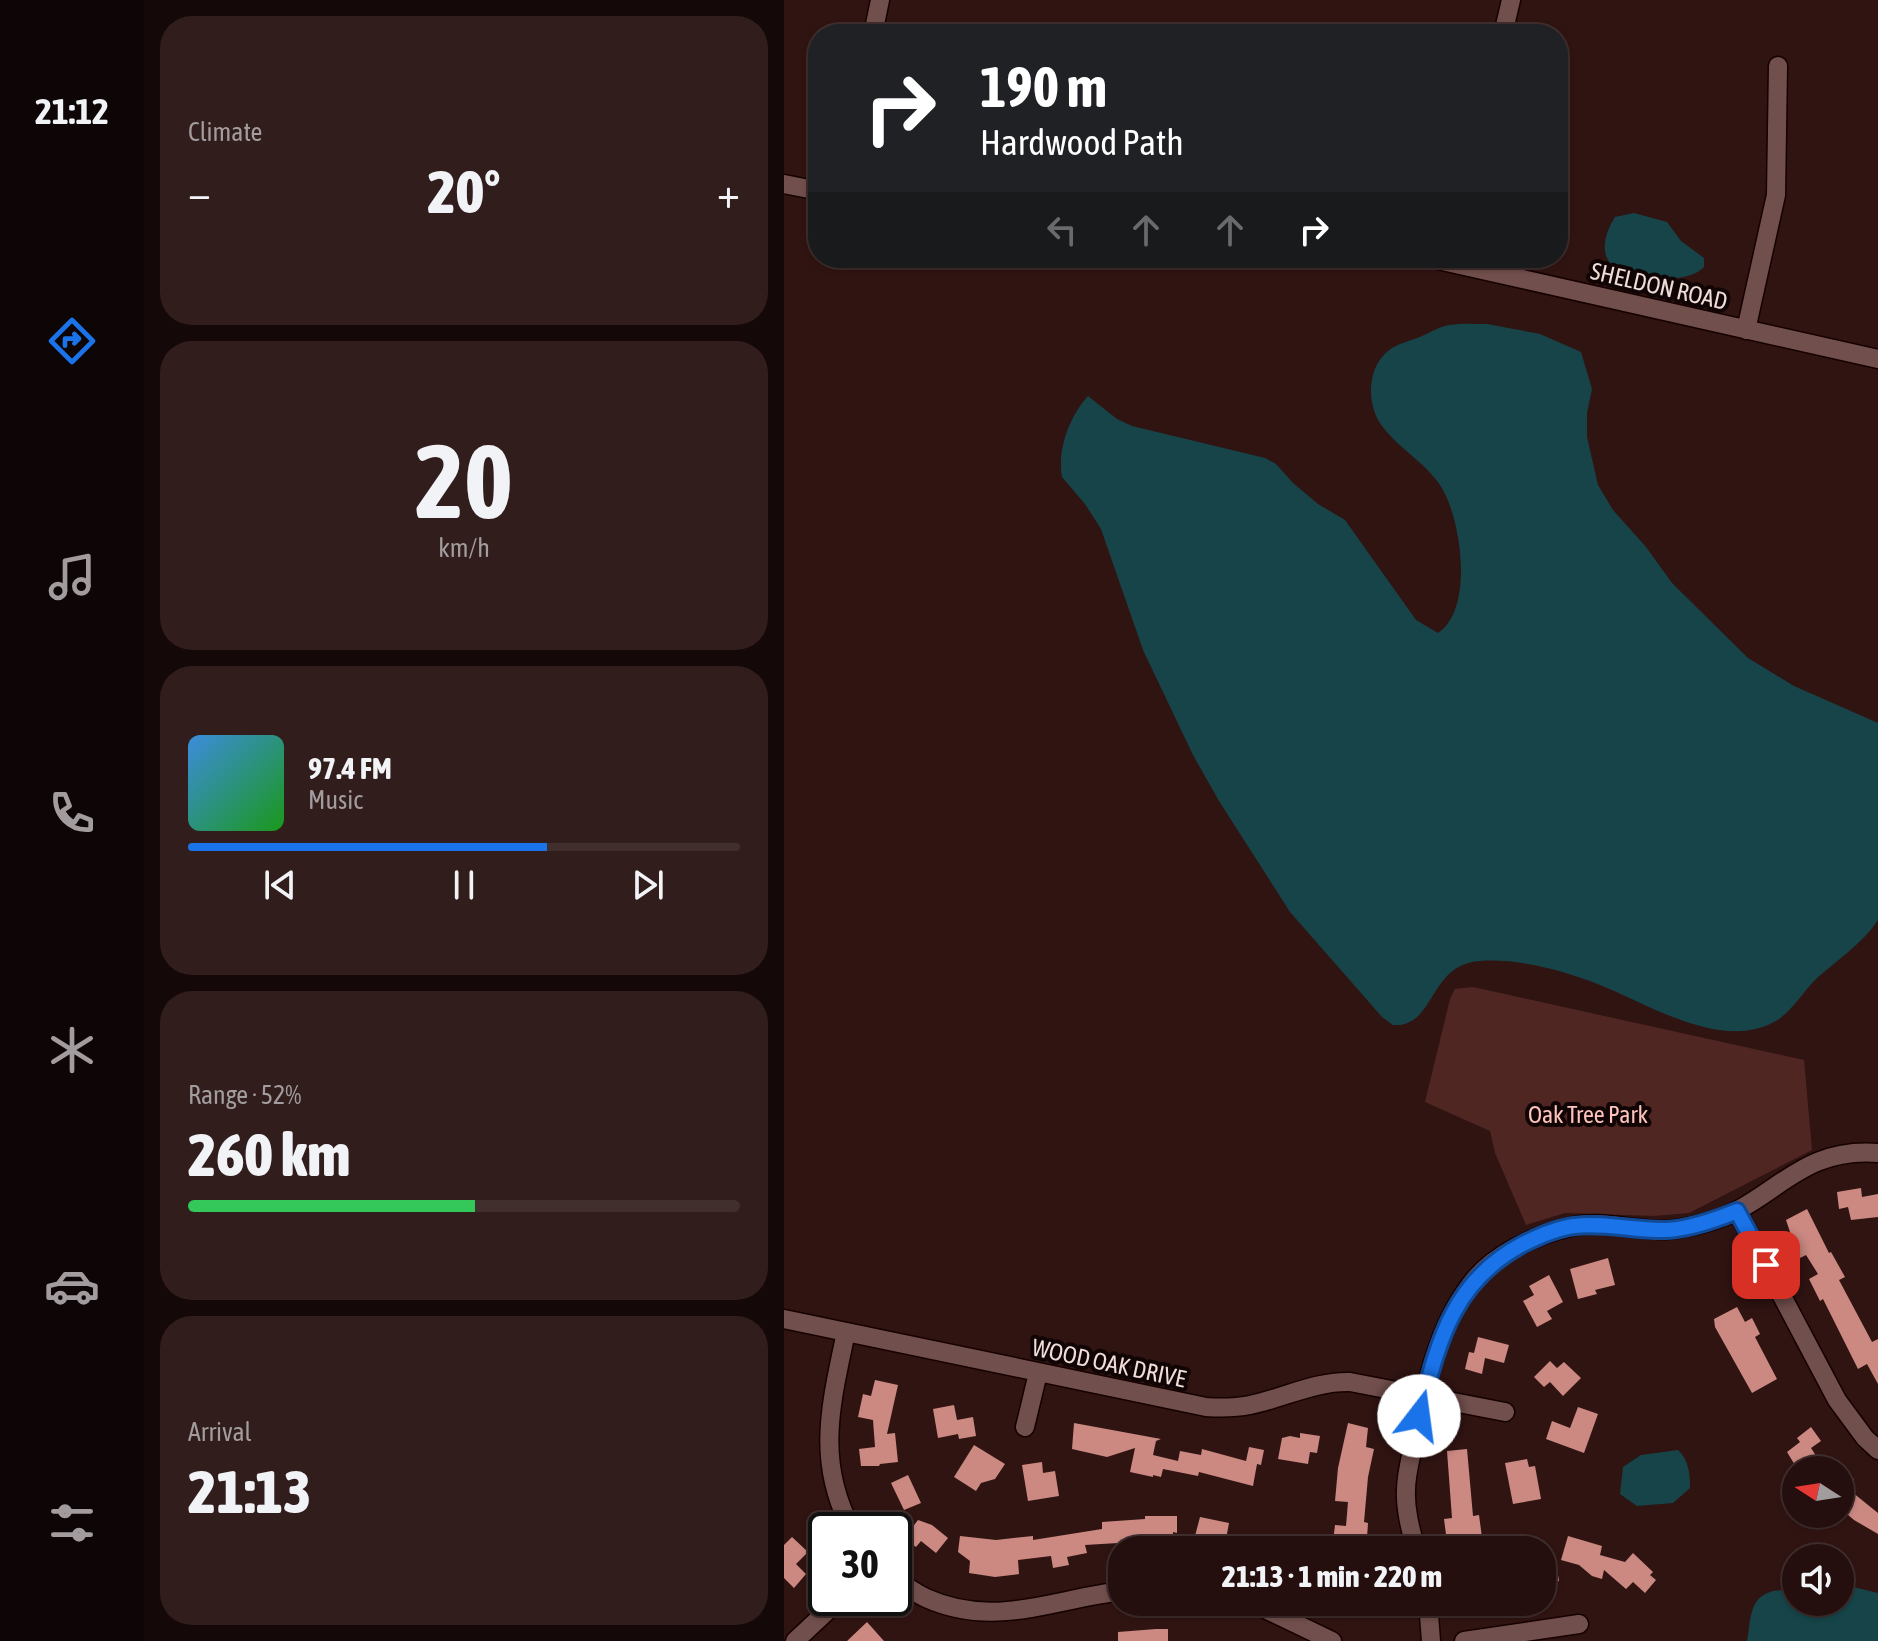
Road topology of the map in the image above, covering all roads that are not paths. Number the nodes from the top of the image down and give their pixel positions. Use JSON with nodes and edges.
{"nodes":[{"id":1,"x":880,"y":0,"type":"edge"},
{"id":2,"x":1511,"y":0,"type":"edge"},
{"id":3,"x":875,"y":24,"type":"edge"},
{"id":4,"x":1505,"y":24,"type":"edge"},
{"id":5,"x":1778,"y":66,"type":"dead end"},
{"id":6,"x":784,"y":184,"type":"edge"},
{"id":7,"x":808,"y":189,"type":"edge"},
{"id":8,"x":1489,"y":268,"type":"edge"},
{"id":9,"x":1746,"y":330,"type":"junction"},
{"id":10,"x":1878,"y":359,"type":"edge"},
{"id":11,"x":1878,"y":1153,"type":"edge"},
{"id":12,"x":1737,"y":1211,"type":"junction"},
{"id":13,"x":784,"y":1319,"type":"edge"},
{"id":14,"x":846,"y":1332,"type":"junction"},
{"id":15,"x":1038,"y":1373,"type":"junction"},
{"id":16,"x":1424,"y":1397,"type":"junction"},
{"id":17,"x":1505,"y":1412,"type":"dead end"},
{"id":18,"x":1025,"y":1427,"type":"dead end"},
{"id":19,"x":1878,"y":1450,"type":"edge"},
{"id":20,"x":844,"y":1512,"type":"edge"},
{"id":21,"x":1413,"y":1536,"type":"edge"},
{"id":22,"x":912,"y":1589,"type":"edge"},
{"id":23,"x":1108,"y":1594,"type":"edge"},
{"id":24,"x":822,"y":1616,"type":"edge"},
{"id":25,"x":1278,"y":1616,"type":"edge"},
{"id":26,"x":1429,"y":1616,"type":"edge"},
{"id":27,"x":1579,"y":1624,"type":"dead end"},
{"id":28,"x":795,"y":1641,"type":"edge"},
{"id":29,"x":1332,"y":1641,"type":"edge"},
{"id":30,"x":1431,"y":1641,"type":"edge"},
{"id":31,"x":1464,"y":1641,"type":"edge"}],
"edges":[{"from":1,"to":3,"type":"street"},
{"from":2,"to":4,"type":"street"},
{"from":5,"to":9,"type":"street"},
{"from":6,"to":7,"type":"street"},
{"from":8,"to":9,"type":"street","name":"SHELDON ROAD"},
{"from":9,"to":10,"type":"street","name":"SHELDON ROAD"},
{"from":11,"to":12,"type":"street"},
{"from":12,"to":16,"type":"street"},
{"from":12,"to":19,"type":"street"},
{"from":13,"to":14,"type":"street","name":"WOOD OAK DRIVE"},
{"from":14,"to":15,"type":"street","name":"WOOD OAK DRIVE"},
{"from":14,"to":20,"type":"street"},
{"from":15,"to":16,"type":"street","name":"WOOD OAK DRIVE"},
{"from":15,"to":18,"type":"street"},
{"from":16,"to":17,"type":"street","name":"WOOD OAK DRIVE"},
{"from":16,"to":21,"type":"street"},
{"from":22,"to":23,"type":"street"},
{"from":24,"to":28,"type":"street"},
{"from":25,"to":29,"type":"street"},
{"from":26,"to":30,"type":"street"},
{"from":27,"to":31,"type":"street"}]}
